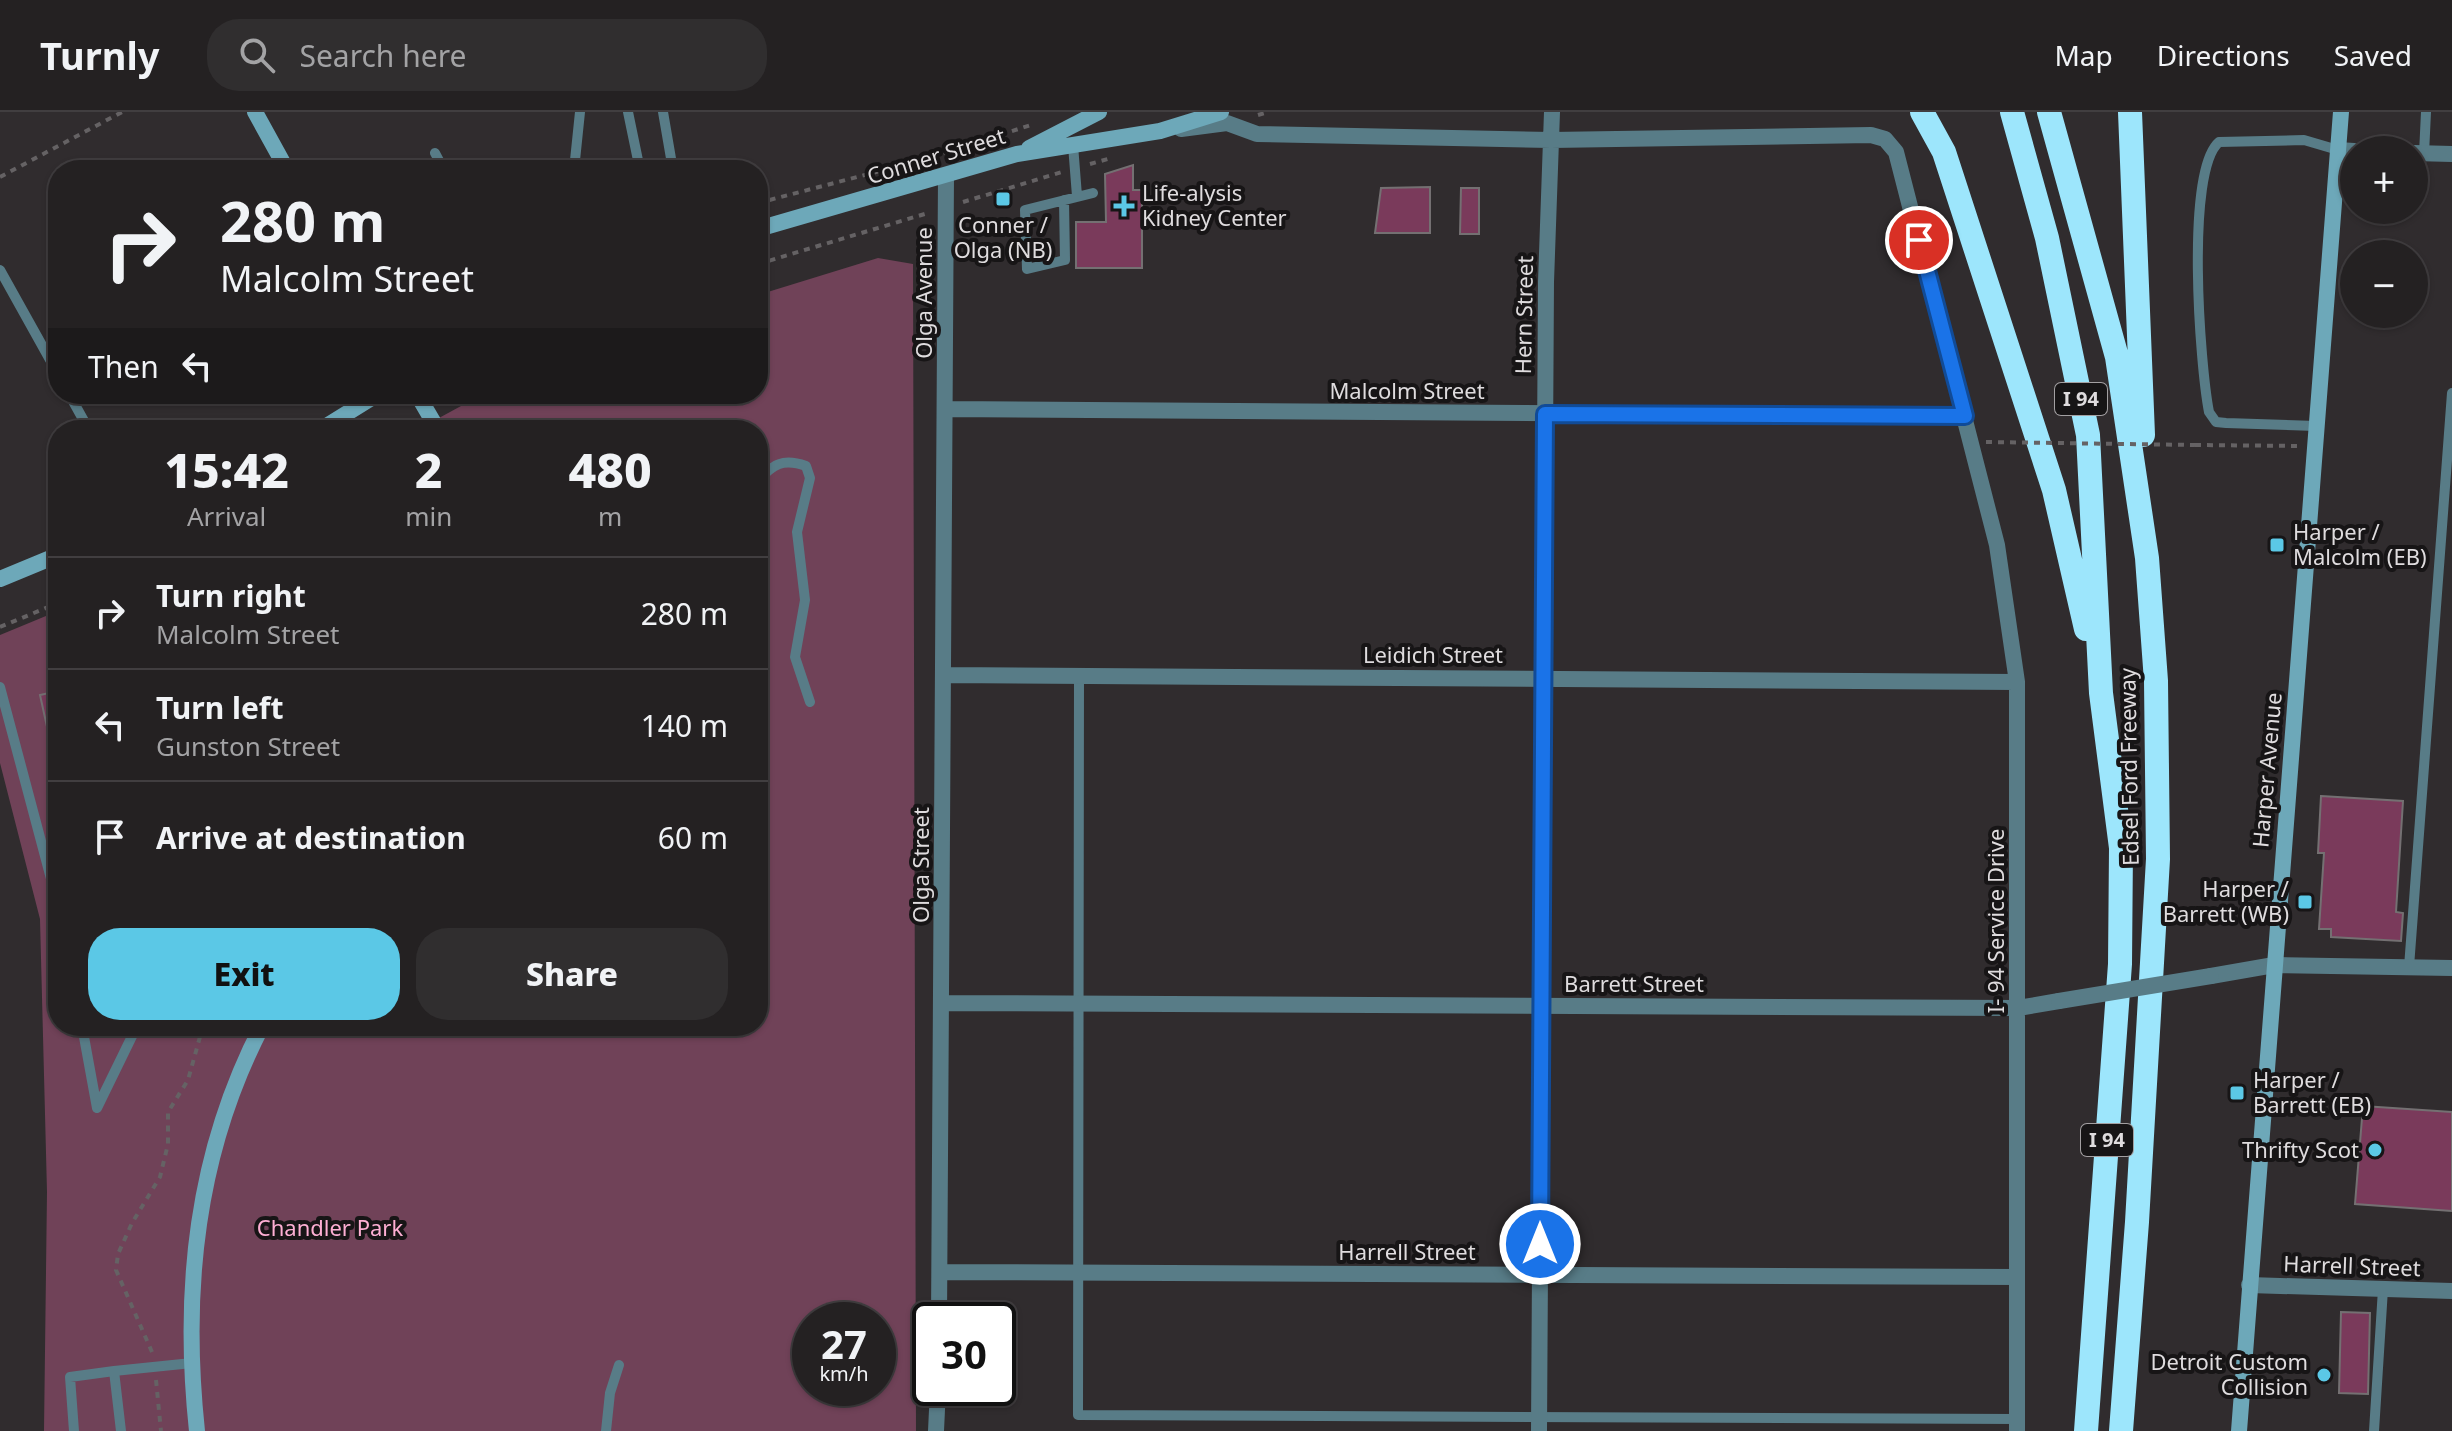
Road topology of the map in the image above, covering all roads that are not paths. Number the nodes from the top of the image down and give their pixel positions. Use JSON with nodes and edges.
{"nodes":[{"id":1,"x":255,"y":112,"type":"edge"},
{"id":2,"x":580,"y":112,"type":"edge"},
{"id":3,"x":628,"y":112,"type":"edge"},
{"id":4,"x":663,"y":112,"type":"edge"},
{"id":5,"x":1099,"y":112,"type":"edge"},
{"id":6,"x":1552,"y":112,"type":"edge"},
{"id":7,"x":1922,"y":112,"type":"edge"},
{"id":8,"x":2012,"y":112,"type":"edge"},
{"id":9,"x":2049,"y":112,"type":"edge"},
{"id":10,"x":2130,"y":112,"type":"edge"},
{"id":11,"x":2341,"y":112,"type":"edge"},
{"id":12,"x":2426,"y":112,"type":"edge"},
{"id":13,"x":1224,"y":118,"type":"edge"},
{"id":14,"x":2344,"y":136,"type":"edge"},
{"id":15,"x":2422,"y":136,"type":"edge"},
{"id":16,"x":1551,"y":140,"type":"junction"},
{"id":17,"x":1073,"y":145,"type":"junction"},
{"id":18,"x":2340,"y":149,"type":"edge"},
{"id":19,"x":435,"y":153,"type":"dead end"},
{"id":20,"x":1017,"y":154,"type":"junction"},
{"id":21,"x":2428,"y":154,"type":"edge"},
{"id":22,"x":2452,"y":154,"type":"edge"},
{"id":23,"x":281,"y":160,"type":"edge"},
{"id":24,"x":439,"y":160,"type":"edge"},
{"id":25,"x":575,"y":160,"type":"edge"},
{"id":26,"x":638,"y":160,"type":"edge"},
{"id":27,"x":671,"y":160,"type":"edge"},
{"id":28,"x":946,"y":176,"type":"junction"},
{"id":29,"x":1093,"y":193,"type":"dead end"},
{"id":30,"x":1077,"y":196,"type":"junction"},
{"id":31,"x":1064,"y":200,"type":"junction"},
{"id":32,"x":2340,"y":205,"type":"edge"},
{"id":33,"x":768,"y":226,"type":"edge"},
{"id":34,"x":0,"y":270,"type":"edge"},
{"id":35,"x":48,"y":356,"type":"edge"},
{"id":36,"x":2452,"y":393,"type":"edge"},
{"id":37,"x":362,"y":404,"type":"edge"},
{"id":38,"x":945,"y":409,"type":"junction"},
{"id":39,"x":1545,"y":414,"type":"junction"},
{"id":40,"x":1965,"y":416,"type":"junction"},
{"id":41,"x":336,"y":420,"type":"edge"},
{"id":42,"x":2316,"y":426,"type":"junction"},
{"id":43,"x":768,"y":470,"type":"edge"},
{"id":44,"x":2147,"y":558,"type":"junction"},
{"id":45,"x":48,"y":559,"type":"edge"},
{"id":46,"x":0,"y":579,"type":"edge"},
{"id":47,"x":944,"y":675,"type":"junction"},
{"id":48,"x":1079,"y":676,"type":"junction"},
{"id":49,"x":1543,"y":678,"type":"junction"},
{"id":50,"x":2017,"y":682,"type":"junction"},
{"id":51,"x":0,"y":687,"type":"edge"},
{"id":52,"x":2101,"y":693,"type":"junction"},
{"id":53,"x":810,"y":702,"type":"dead end"},
{"id":54,"x":48,"y":867,"type":"edge"},
{"id":55,"x":2274,"y":965,"type":"junction"},
{"id":56,"x":2409,"y":967,"type":"junction"},
{"id":57,"x":2452,"y":968,"type":"edge"},
{"id":58,"x":942,"y":1003,"type":"junction"},
{"id":59,"x":1080,"y":1003,"type":"junction"},
{"id":60,"x":1541,"y":1006,"type":"junction"},
{"id":61,"x":2018,"y":1008,"type":"junction"},
{"id":62,"x":84,"y":1036,"type":"edge"},
{"id":63,"x":132,"y":1036,"type":"edge"},
{"id":64,"x":257,"y":1036,"type":"edge"},
{"id":65,"x":940,"y":1272,"type":"junction"},
{"id":66,"x":1077,"y":1273,"type":"junction"},
{"id":67,"x":1540,"y":1275,"type":"junction"},
{"id":68,"x":2017,"y":1277,"type":"junction"},
{"id":69,"x":2249,"y":1285,"type":"junction"},
{"id":70,"x":2383,"y":1289,"type":"junction"},
{"id":71,"x":2452,"y":1291,"type":"edge"},
{"id":72,"x":939,"y":1302,"type":"edge"},
{"id":73,"x":192,"y":1363,"type":"junction"},
{"id":74,"x":619,"y":1365,"type":"dead end"},
{"id":75,"x":114,"y":1371,"type":"junction"},
{"id":76,"x":937,"y":1406,"type":"edge"},
{"id":77,"x":1539,"y":1423,"type":"edge"},
{"id":78,"x":2017,"y":1425,"type":"edge"},
{"id":79,"x":74,"y":1431,"type":"edge"},
{"id":80,"x":121,"y":1431,"type":"edge"},
{"id":81,"x":197,"y":1431,"type":"edge"},
{"id":82,"x":606,"y":1431,"type":"edge"},
{"id":83,"x":936,"y":1431,"type":"edge"},
{"id":84,"x":2086,"y":1431,"type":"edge"},
{"id":85,"x":2121,"y":1431,"type":"edge"},
{"id":86,"x":2239,"y":1431,"type":"edge"},
{"id":87,"x":2374,"y":1431,"type":"edge"}],
"edges":[{"from":1,"to":23,"type":"main road"},
{"from":2,"to":25,"type":"lane"},
{"from":3,"to":26,"type":"lane"},
{"from":4,"to":27,"type":"lane"},
{"from":5,"to":20,"type":"main road"},
{"from":6,"to":16,"type":"street","name":"Hern Street"},
{"from":7,"to":52,"type":"highway"},
{"from":8,"to":52,"type":"highway","name":"Edsel Ford Freeway","number":"I 94"},
{"from":9,"to":44,"type":"highway","name":"Edsel Ford Freeway","number":"I 94"},
{"from":10,"to":44,"type":"highway"},
{"from":11,"to":14,"type":"main road","name":"Harper Avenue"},
{"from":12,"to":15,"type":"lane"},
{"from":13,"to":16,"type":"street","name":"I- 94 Service Drive"},
{"from":13,"to":17,"type":"main road","name":"Conner Street"},
{"from":16,"to":39,"type":"street","name":"Hern Street"},
{"from":16,"to":40,"type":"street","name":"I- 94 Service Drive"},
{"from":17,"to":20,"type":"main road","name":"Conner Street"},
{"from":17,"to":30,"type":"lane"},
{"from":18,"to":42,"type":"lane"},
{"from":19,"to":24,"type":"lane"},
{"from":20,"to":28,"type":"main road","name":"Conner Street"},
{"from":21,"to":22,"type":"street"},
{"from":28,"to":33,"type":"main road","name":"Conner Street"},
{"from":28,"to":38,"type":"street","name":"Olga Avenue"},
{"from":29,"to":30,"type":"lane"},
{"from":30,"to":31,"type":"lane"},
{"from":31,"to":31,"type":"lane"},
{"from":32,"to":42,"type":"main road","name":"Harper Avenue"},
{"from":34,"to":35,"type":"lane"},
{"from":36,"to":56,"type":"lane"},
{"from":37,"to":41,"type":"main road"},
{"from":38,"to":39,"type":"street","name":"Malcolm Street"},
{"from":38,"to":47,"type":"street","name":"Olga Street"},
{"from":39,"to":40,"type":"street","name":"Malcolm Street"},
{"from":39,"to":49,"type":"street","name":"Hern Street"},
{"from":40,"to":50,"type":"street","name":"I- 94 Service Drive"},
{"from":42,"to":55,"type":"main road","name":"Harper Avenue"},
{"from":43,"to":53,"type":"lane"},
{"from":44,"to":85,"type":"highway","name":"Edsel Ford Freeway","number":"I 94"},
{"from":45,"to":46,"type":"main road"},
{"from":47,"to":48,"type":"street","name":"Leidich Street"},
{"from":47,"to":58,"type":"street","name":"Olga Street"},
{"from":48,"to":49,"type":"street","name":"Leidich Street"},
{"from":48,"to":59,"type":"lane"},
{"from":49,"to":50,"type":"street","name":"Leidich Street"},
{"from":49,"to":60,"type":"street","name":"Hern Street"},
{"from":50,"to":61,"type":"street","name":"I- 94 Service Drive"},
{"from":51,"to":54,"type":"lane"},
{"from":52,"to":84,"type":"highway","name":"Edsel Ford Freeway","number":"I 94"},
{"from":55,"to":56,"type":"street","name":"Barrett Street"},
{"from":55,"to":61,"type":"street","name":"Barrett Street","bridge":true},
{"from":55,"to":69,"type":"main road","name":"Harper Avenue"},
{"from":56,"to":57,"type":"street","name":"Barrett Street"},
{"from":58,"to":59,"type":"street","name":"Barrett Street"},
{"from":58,"to":65,"type":"street","name":"Olga Street"},
{"from":59,"to":60,"type":"street","name":"Barrett Street"},
{"from":59,"to":66,"type":"lane"},
{"from":60,"to":61,"type":"street","name":"Barrett Street"},
{"from":60,"to":67,"type":"street","name":"Hern Street"},
{"from":61,"to":68,"type":"street","name":"I- 94 Service Drive"},
{"from":62,"to":63,"type":"lane"},
{"from":64,"to":73,"type":"main road"},
{"from":65,"to":66,"type":"street","name":"Harrell Street"},
{"from":65,"to":72,"type":"street","name":"Olga Street"},
{"from":66,"to":67,"type":"street","name":"Harrell Street"},
{"from":66,"to":77,"type":"lane"},
{"from":67,"to":68,"type":"street","name":"Harrell Street"},
{"from":67,"to":77,"type":"street","name":"Hern Street"},
{"from":68,"to":78,"type":"street","name":"I- 94 Service Drive"},
{"from":69,"to":70,"type":"street","name":"Harrell Street"},
{"from":69,"to":86,"type":"main road","name":"Harper Avenue"},
{"from":70,"to":71,"type":"street","name":"Harrell Street"},
{"from":70,"to":87,"type":"lane"},
{"from":73,"to":75,"type":"lane"},
{"from":73,"to":81,"type":"main road"},
{"from":74,"to":82,"type":"lane"},
{"from":75,"to":79,"type":"lane"},
{"from":75,"to":80,"type":"lane"},
{"from":76,"to":83,"type":"street"},
{"from":77,"to":78,"type":"lane"}]}
